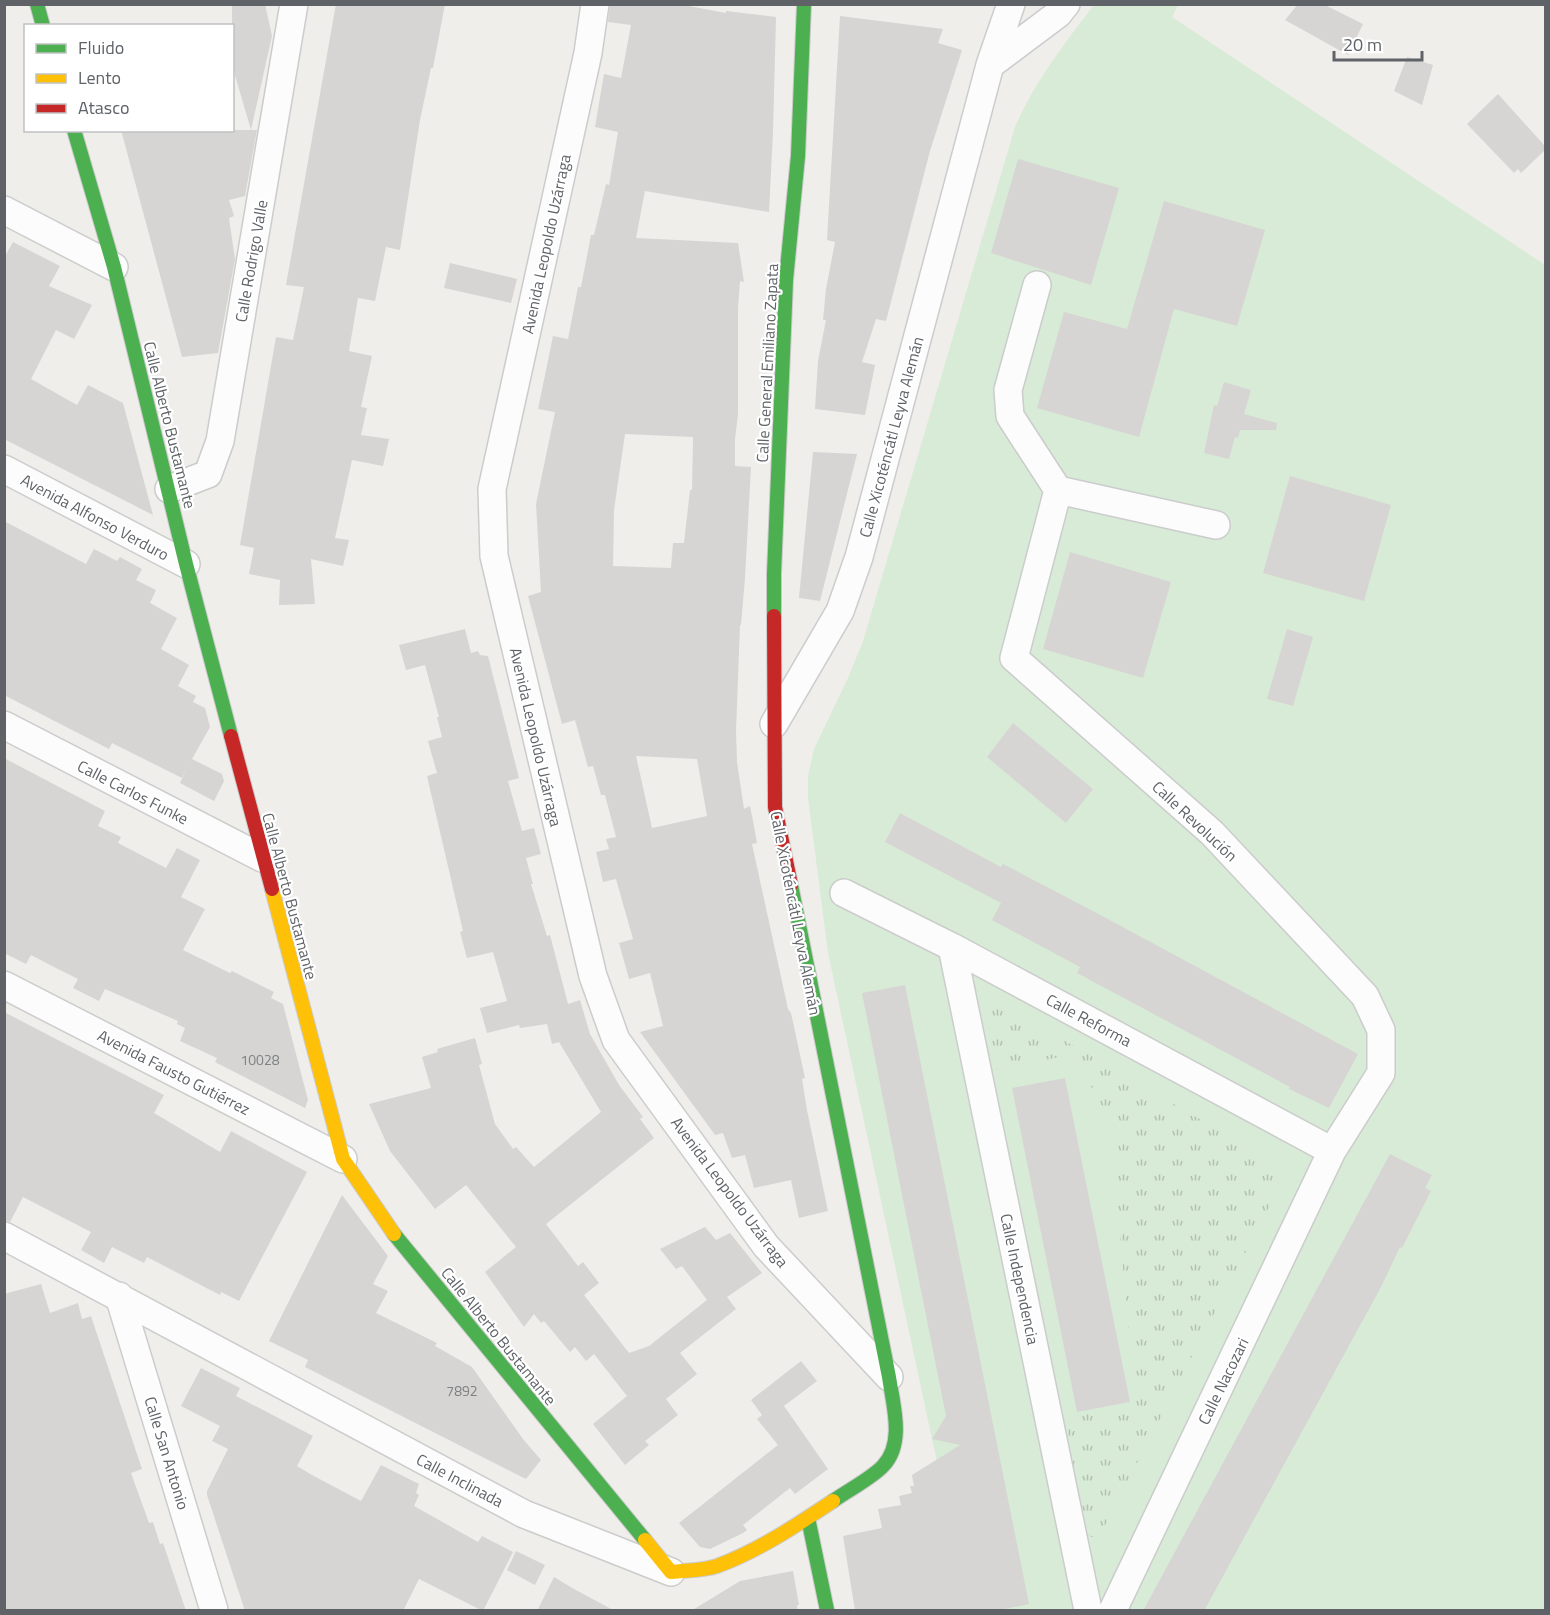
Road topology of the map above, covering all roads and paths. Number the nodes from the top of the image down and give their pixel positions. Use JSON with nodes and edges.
{"nodes":[{"id":1,"x":37,"y":4,"type":"edge"},
{"id":2,"x":294,"y":4,"type":"edge"},
{"id":3,"x":596,"y":4,"type":"edge"},
{"id":4,"x":804,"y":4,"type":"edge"},
{"id":5,"x":1011,"y":4,"type":"edge"},
{"id":6,"x":1066,"y":4,"type":"edge"},
{"id":7,"x":42,"y":24,"type":"edge"},
{"id":8,"x":990,"y":64,"type":"junction"},
{"id":9,"x":75,"y":132,"type":"edge"},
{"id":10,"x":4,"y":210,"type":"edge"},
{"id":11,"x":114,"y":267,"type":"junction"},
{"id":12,"x":1037,"y":285,"type":"dead end"},
{"id":13,"x":4,"y":469,"type":"edge"},
{"id":14,"x":169,"y":489,"type":"junction"},
{"id":15,"x":1058,"y":490,"type":"junction"},
{"id":16,"x":1216,"y":525,"type":"dead end"},
{"id":17,"x":186,"y":564,"type":"junction"},
{"id":18,"x":774,"y":724,"type":"junction"},
{"id":19,"x":4,"y":725,"type":"edge"},
{"id":20,"x":262,"y":858,"type":"junction"},
{"id":21,"x":844,"y":893,"type":"dead end"},
{"id":22,"x":952,"y":947,"type":"junction"},
{"id":23,"x":4,"y":985,"type":"edge"},
{"id":24,"x":1332,"y":1151,"type":"junction"},
{"id":25,"x":343,"y":1159,"type":"junction"},
{"id":26,"x":4,"y":1236,"type":"edge"},
{"id":27,"x":119,"y":1296,"type":"junction"},
{"id":28,"x":889,"y":1377,"type":"junction"},
{"id":29,"x":896,"y":1424,"type":"joint"},
{"id":30,"x":808,"y":1518,"type":"junction"},
{"id":31,"x":671,"y":1572,"type":"junction"},
{"id":32,"x":214,"y":1611,"type":"edge"},
{"id":33,"x":827,"y":1611,"type":"edge"},
{"id":34,"x":1088,"y":1611,"type":"edge"},
{"id":35,"x":1113,"y":1611,"type":"edge"}],
"edges":[{"from":1,"to":7,"type":"street"},
{"from":2,"to":14,"type":"street","name":"Calle Rodrigo Valle"},
{"from":3,"to":28,"type":"street","name":"Avenida Leopoldo Uzárraga"},
{"from":4,"to":18,"type":"street","name":"Calle General Emiliano Zapata"},
{"from":5,"to":8,"type":"street","name":"Calle Xicoténcátl Leyva Alemán"},
{"from":6,"to":8,"type":"street"},
{"from":8,"to":18,"type":"street","name":"Calle Xicoténcátl Leyva Alemán"},
{"from":9,"to":11,"type":"street","name":"Calle Alberto Bustamante"},
{"from":10,"to":11,"type":"street"},
{"from":11,"to":14,"type":"street","name":"Calle Alberto Bustamante"},
{"from":12,"to":15,"type":"street"},
{"from":13,"to":17,"type":"street","name":"Avenida Alfonso Verduro"},
{"from":14,"to":17,"type":"street","name":"Calle Alberto Bustamante"},
{"from":15,"to":16,"type":"street"},
{"from":15,"to":24,"type":"street","name":"Calle Revolución"},
{"from":17,"to":20,"type":"street","name":"Calle Alberto Bustamante"},
{"from":18,"to":28,"type":"street","name":"Calle Xicoténcátl Leyva Alemán"},
{"from":19,"to":20,"type":"street","name":"Calle Carlos Funke"},
{"from":20,"to":25,"type":"street","name":"Calle Alberto Bustamante"},
{"from":21,"to":22,"type":"street","name":"Calle Reforma"},
{"from":22,"to":24,"type":"street","name":"Calle Reforma"},
{"from":22,"to":34,"type":"street","name":"Calle Independencia"},
{"from":23,"to":25,"type":"street","name":"Avenida Fausto Gutiérrez"},
{"from":24,"to":35,"type":"street","name":"Calle Nacozari"},
{"from":25,"to":31,"type":"street","name":"Calle Alberto Bustamante"},
{"from":26,"to":27,"type":"street","name":"Calle Inclinada"},
{"from":27,"to":31,"type":"street","name":"Calle Inclinada"},
{"from":27,"to":32,"type":"street","name":"Calle San Antonio"},
{"from":28,"to":29,"type":"street","name":"Calle Xicoténcátl Leyva Alemán"},
{"from":29,"to":30,"type":"street","name":"Calle Inclinada"},
{"from":30,"to":31,"type":"street","name":"Calle Inclinada"},
{"from":30,"to":33,"type":"street"}]}
